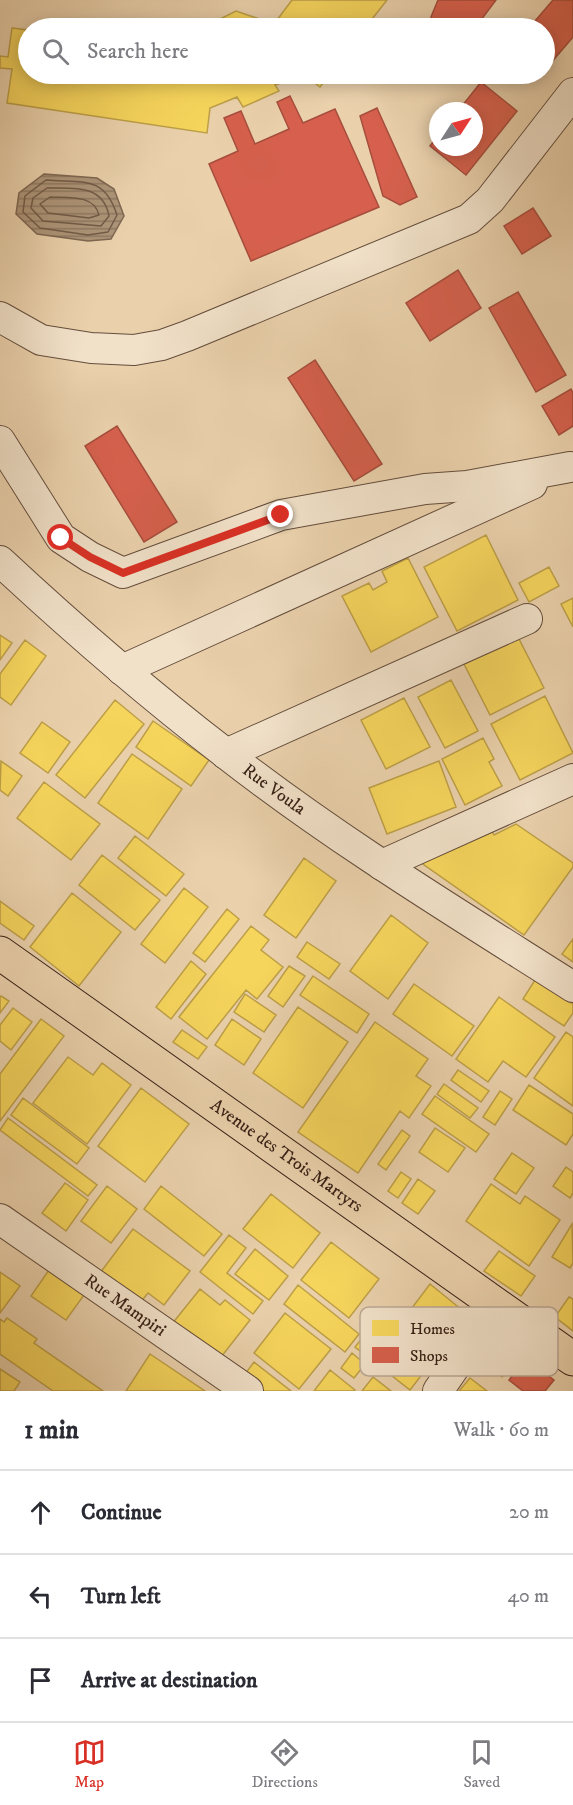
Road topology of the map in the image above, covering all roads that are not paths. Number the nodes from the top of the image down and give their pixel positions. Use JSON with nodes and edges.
{"nodes":[{"id":1,"x":573,"y":93,"type":"edge"},
{"id":2,"x":0,"y":317,"type":"edge"},
{"id":3,"x":0,"y":441,"type":"edge"},
{"id":4,"x":571,"y":466,"type":"edge"},
{"id":5,"x":0,"y":561,"type":"edge"},
{"id":6,"x":527,"y":618,"type":"dead end"},
{"id":7,"x":122,"y":670,"type":"junction"},
{"id":8,"x":226,"y":754,"type":"junction"},
{"id":9,"x":573,"y":778,"type":"edge"},
{"id":10,"x":382,"y":865,"type":"junction"},
{"id":11,"x":0,"y":952,"type":"edge"},
{"id":12,"x":573,"y":987,"type":"edge"},
{"id":13,"x":0,"y":1219,"type":"edge"},
{"id":14,"x":497,"y":1305,"type":"joint"},
{"id":15,"x":500,"y":1307,"type":"edge"},
{"id":16,"x":558,"y":1348,"type":"edge"},
{"id":17,"x":573,"y":1359,"type":"edge"},
{"id":18,"x":448,"y":1376,"type":"edge"},
{"id":19,"x":248,"y":1391,"type":"edge"},
{"id":20,"x":438,"y":1391,"type":"edge"}],
"edges":[{"from":1,"to":2,"type":"street"},
{"from":3,"to":4,"type":"street"},
{"from":4,"to":7,"type":"street"},
{"from":5,"to":7,"type":"street","name":"Rue Voula"},
{"from":6,"to":8,"type":"street"},
{"from":7,"to":8,"type":"street","name":"Rue Voula"},
{"from":8,"to":10,"type":"street","name":"Rue Voula"},
{"from":9,"to":10,"type":"street"},
{"from":10,"to":12,"type":"street","name":"Rue Voula"},
{"from":11,"to":14,"type":"main road","name":"Avenue des Trois Martyrs"},
{"from":13,"to":19,"type":"street","name":"Rue Mampiri"},
{"from":14,"to":15,"type":"main road","name":"Avenue des Trois Martyrs"},
{"from":16,"to":17,"type":"main road","name":"Avenue des Trois Martyrs"},
{"from":18,"to":20,"type":"street"}]}
